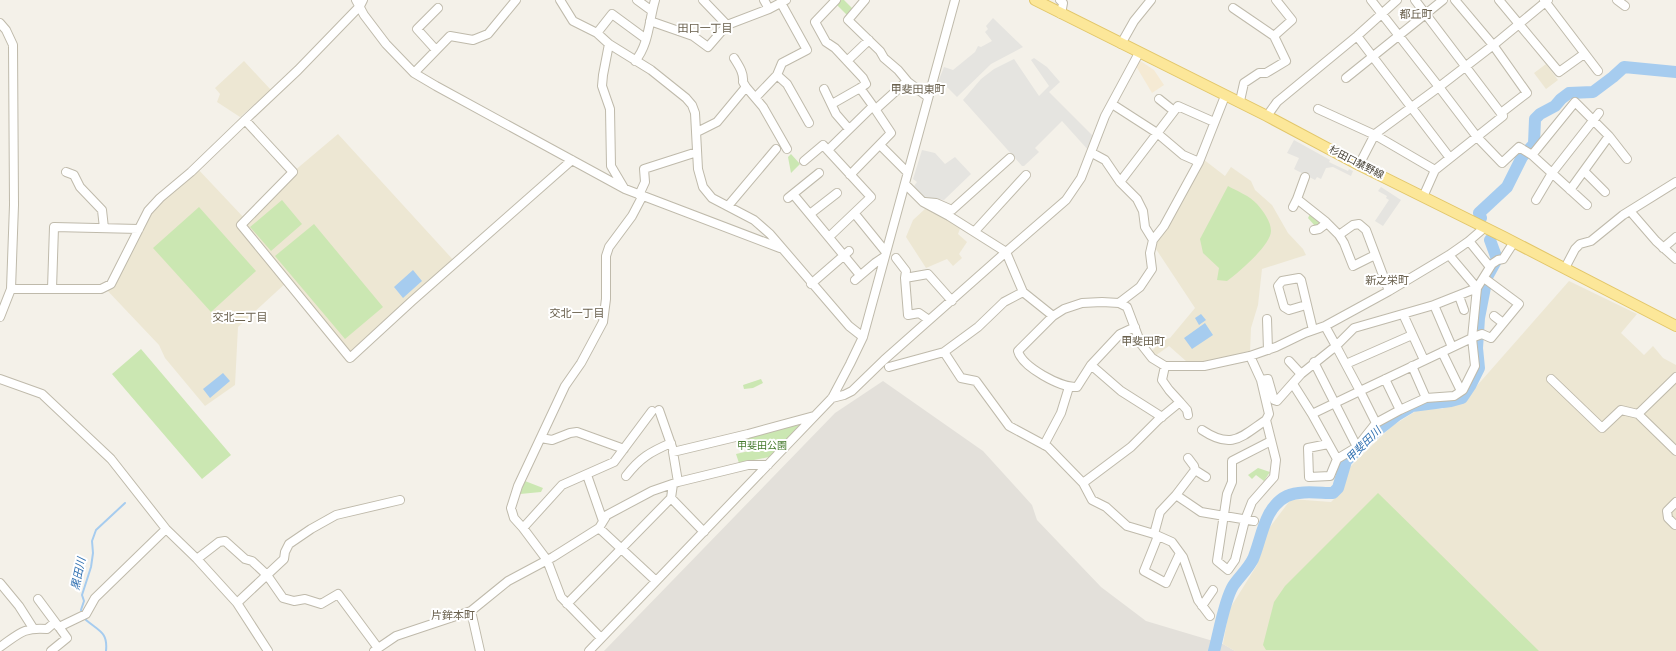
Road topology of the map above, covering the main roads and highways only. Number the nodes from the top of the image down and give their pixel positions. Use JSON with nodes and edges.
{"nodes":[{"id":1,"x":1035,"y":0,"type":"edge"},
{"id":2,"x":1675,"y":324,"type":"edge"}],
"edges":[{"from":1,"to":2,"type":"main road","name":"杉田口禁野線"}]}
